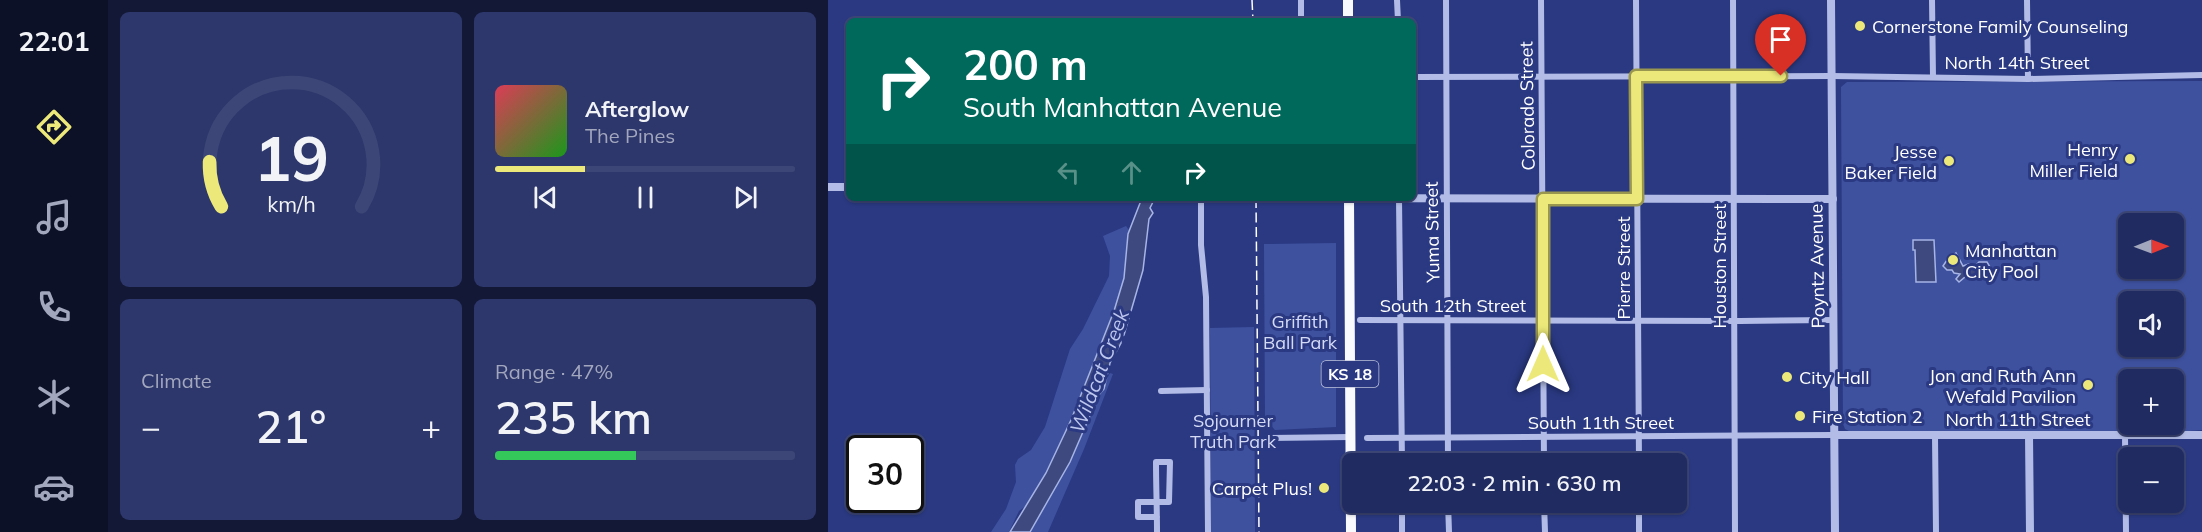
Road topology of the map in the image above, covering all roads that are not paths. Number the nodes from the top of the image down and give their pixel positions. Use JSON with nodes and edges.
{"nodes":[{"id":1,"x":1301,"y":0,"type":"edge"},
{"id":2,"x":1348,"y":0,"type":"edge"},
{"id":3,"x":1397,"y":0,"type":"edge"},
{"id":4,"x":1446,"y":0,"type":"edge"},
{"id":5,"x":1541,"y":0,"type":"edge"},
{"id":6,"x":1636,"y":0,"type":"edge"},
{"id":7,"x":1733,"y":0,"type":"edge"},
{"id":8,"x":1831,"y":0,"type":"edge"},
{"id":9,"x":1932,"y":0,"type":"edge"},
{"id":10,"x":2027,"y":0,"type":"edge"},
{"id":11,"x":1301,"y":18,"type":"edge"},
{"id":12,"x":1348,"y":18,"type":"edge"},
{"id":13,"x":1398,"y":18,"type":"edge"},
{"id":14,"x":2202,"y":75,"type":"edge"},
{"id":15,"x":1446,"y":76,"type":"junction"},
{"id":16,"x":1542,"y":76,"type":"junction"},
{"id":17,"x":1636,"y":76,"type":"junction"},
{"id":18,"x":1733,"y":76,"type":"junction"},
{"id":19,"x":1832,"y":76,"type":"junction"},
{"id":20,"x":1416,"y":77,"type":"edge"},
{"id":21,"x":1933,"y":77,"type":"junction"},
{"id":22,"x":2028,"y":79,"type":"junction"},
{"id":23,"x":828,"y":187,"type":"edge"},
{"id":24,"x":846,"y":187,"type":"edge"},
{"id":25,"x":1416,"y":199,"type":"edge"},
{"id":26,"x":1447,"y":199,"type":"junction"},
{"id":27,"x":1543,"y":199,"type":"junction"},
{"id":28,"x":1637,"y":199,"type":"junction"},
{"id":29,"x":1734,"y":199,"type":"junction"},
{"id":30,"x":1833,"y":199,"type":"junction"},
{"id":31,"x":1201,"y":201,"type":"edge"},
{"id":32,"x":1349,"y":201,"type":"edge"},
{"id":33,"x":1399,"y":201,"type":"edge"},
{"id":34,"x":1360,"y":320,"type":"dead end"},
{"id":35,"x":1448,"y":320,"type":"junction"},
{"id":36,"x":1638,"y":320,"type":"junction"},
{"id":37,"x":1834,"y":320,"type":"junction"},
{"id":38,"x":1400,"y":321,"type":"junction"},
{"id":39,"x":1543,"y":321,"type":"junction"},
{"id":40,"x":1735,"y":321,"type":"junction"},
{"id":41,"x":1207,"y":390,"type":"junction"},
{"id":42,"x":1161,"y":391,"type":"dead end"},
{"id":43,"x":1835,"y":435,"type":"junction"},
{"id":44,"x":2030,"y":435,"type":"junction"},
{"id":45,"x":2118,"y":435,"type":"edge"},
{"id":46,"x":2125,"y":435,"type":"edge"},
{"id":47,"x":2184,"y":435,"type":"edge"},
{"id":48,"x":2202,"y":435,"type":"edge"},
{"id":49,"x":1735,"y":436,"type":"junction"},
{"id":50,"x":1935,"y":436,"type":"junction"},
{"id":51,"x":1350,"y":437,"type":"junction"},
{"id":52,"x":1639,"y":437,"type":"junction"},
{"id":53,"x":1268,"y":438,"type":"dead end"},
{"id":54,"x":1367,"y":438,"type":"dead end"},
{"id":55,"x":1402,"y":438,"type":"junction"},
{"id":56,"x":1448,"y":438,"type":"junction"},
{"id":57,"x":1544,"y":438,"type":"junction"},
{"id":58,"x":1402,"y":453,"type":"edge"},
{"id":59,"x":1448,"y":453,"type":"edge"},
{"id":60,"x":1544,"y":453,"type":"edge"},
{"id":61,"x":1639,"y":453,"type":"edge"},
{"id":62,"x":1156,"y":502,"type":"junction"},
{"id":63,"x":1402,"y":513,"type":"edge"},
{"id":64,"x":1448,"y":513,"type":"edge"},
{"id":65,"x":1544,"y":513,"type":"edge"},
{"id":66,"x":1639,"y":513,"type":"edge"},
{"id":67,"x":1156,"y":517,"type":"junction"},
{"id":68,"x":1156,"y":532,"type":"edge"},
{"id":69,"x":1208,"y":532,"type":"edge"},
{"id":70,"x":1351,"y":532,"type":"edge"},
{"id":71,"x":1402,"y":532,"type":"edge"},
{"id":72,"x":1449,"y":532,"type":"edge"},
{"id":73,"x":1545,"y":532,"type":"edge"},
{"id":74,"x":1639,"y":532,"type":"edge"},
{"id":75,"x":1735,"y":532,"type":"edge"},
{"id":76,"x":1835,"y":532,"type":"edge"},
{"id":77,"x":1936,"y":532,"type":"edge"},
{"id":78,"x":2030,"y":532,"type":"edge"},
{"id":79,"x":2126,"y":532,"type":"edge"}],
"edges":[{"from":1,"to":11,"type":"street"},
{"from":2,"to":12,"type":"highway"},
{"from":3,"to":13,"type":"street"},
{"from":4,"to":15,"type":"street","name":"Yuma Street"},
{"from":5,"to":16,"type":"street","name":"Colorado Street"},
{"from":6,"to":17,"type":"street","name":"Pierre Street"},
{"from":7,"to":18,"type":"street","name":"Houston Street"},
{"from":8,"to":19,"type":"street","name":"Poyntz Avenue"},
{"from":9,"to":21,"type":"street"},
{"from":10,"to":22,"type":"street"},
{"from":14,"to":22,"type":"street","name":"North 14th Street"},
{"from":15,"to":16,"type":"street","name":"North 14th Street"},
{"from":15,"to":20,"type":"street","name":"North 14th Street"},
{"from":15,"to":26,"type":"street","name":"Yuma Street"},
{"from":16,"to":17,"type":"street","name":"North 14th Street"},
{"from":16,"to":27,"type":"street","name":"Colorado Street"},
{"from":17,"to":18,"type":"street","name":"North 14th Street"},
{"from":17,"to":28,"type":"street","name":"Pierre Street"},
{"from":18,"to":19,"type":"street","name":"North 14th Street"},
{"from":18,"to":29,"type":"street","name":"Houston Street"},
{"from":19,"to":21,"type":"street","name":"North 14th Street"},
{"from":19,"to":30,"type":"street","name":"Poyntz Avenue"},
{"from":21,"to":22,"type":"street","name":"North 14th Street"},
{"from":23,"to":24,"type":"street"},
{"from":25,"to":26,"type":"street"},
{"from":26,"to":27,"type":"street"},
{"from":26,"to":35,"type":"street","name":"Yuma Street"},
{"from":27,"to":28,"type":"street"},
{"from":27,"to":39,"type":"street","name":"Colorado Street"},
{"from":28,"to":29,"type":"street"},
{"from":28,"to":36,"type":"street","name":"Pierre Street"},
{"from":29,"to":30,"type":"street"},
{"from":29,"to":40,"type":"street","name":"Houston Street"},
{"from":30,"to":37,"type":"street","name":"Poyntz Avenue"},
{"from":31,"to":41,"type":"street"},
{"from":32,"to":51,"type":"highway","number":"KS 18"},
{"from":33,"to":38,"type":"street"},
{"from":34,"to":38,"type":"street","name":"South 12th Street"},
{"from":35,"to":38,"type":"street","name":"South 12th Street"},
{"from":35,"to":39,"type":"street","name":"South 12th Street"},
{"from":35,"to":56,"type":"street","name":"Yuma Street"},
{"from":36,"to":39,"type":"street","name":"South 12th Street"},
{"from":36,"to":40,"type":"street","name":"South 12th Street"},
{"from":36,"to":52,"type":"street","name":"Pierre Street"},
{"from":37,"to":40,"type":"street","name":"South 12th Street"},
{"from":37,"to":43,"type":"street","name":"Poyntz Avenue"},
{"from":38,"to":55,"type":"street"},
{"from":39,"to":57,"type":"street","name":"Colorado Street"},
{"from":40,"to":49,"type":"street","name":"Houston Street"},
{"from":41,"to":42,"type":"street"},
{"from":41,"to":69,"type":"street"},
{"from":43,"to":49,"type":"street","name":"South 11th Street"},
{"from":43,"to":50,"type":"street","name":"North 11th Street"},
{"from":43,"to":76,"type":"street","name":"Poyntz Avenue"},
{"from":44,"to":45,"type":"street","name":"North 11th Street"},
{"from":44,"to":50,"type":"street","name":"North 11th Street"},
{"from":44,"to":78,"type":"street"},
{"from":46,"to":79,"type":"street"},
{"from":47,"to":48,"type":"street","name":"North 11th Street"},
{"from":49,"to":52,"type":"street","name":"South 11th Street"},
{"from":49,"to":75,"type":"street","name":"Houston Street"},
{"from":50,"to":77,"type":"street"},
{"from":51,"to":53,"type":"street"},
{"from":51,"to":70,"type":"highway","number":"KS 18"},
{"from":52,"to":57,"type":"street","name":"South 11th Street"},
{"from":52,"to":61,"type":"street","name":"Pierre Street"},
{"from":54,"to":55,"type":"street","name":"South 11th Street"},
{"from":55,"to":56,"type":"street","name":"South 11th Street"},
{"from":55,"to":58,"type":"street"},
{"from":56,"to":57,"type":"street","name":"South 11th Street"},
{"from":56,"to":59,"type":"street","name":"Yuma Street"},
{"from":57,"to":60,"type":"street","name":"Colorado Street"},
{"from":62,"to":62,"type":"street"},
{"from":62,"to":67,"type":"street"},
{"from":62,"to":67,"type":"street"},
{"from":63,"to":71,"type":"street"},
{"from":64,"to":72,"type":"street"},
{"from":65,"to":73,"type":"street"},
{"from":66,"to":74,"type":"street"},
{"from":67,"to":68,"type":"street"}]}
